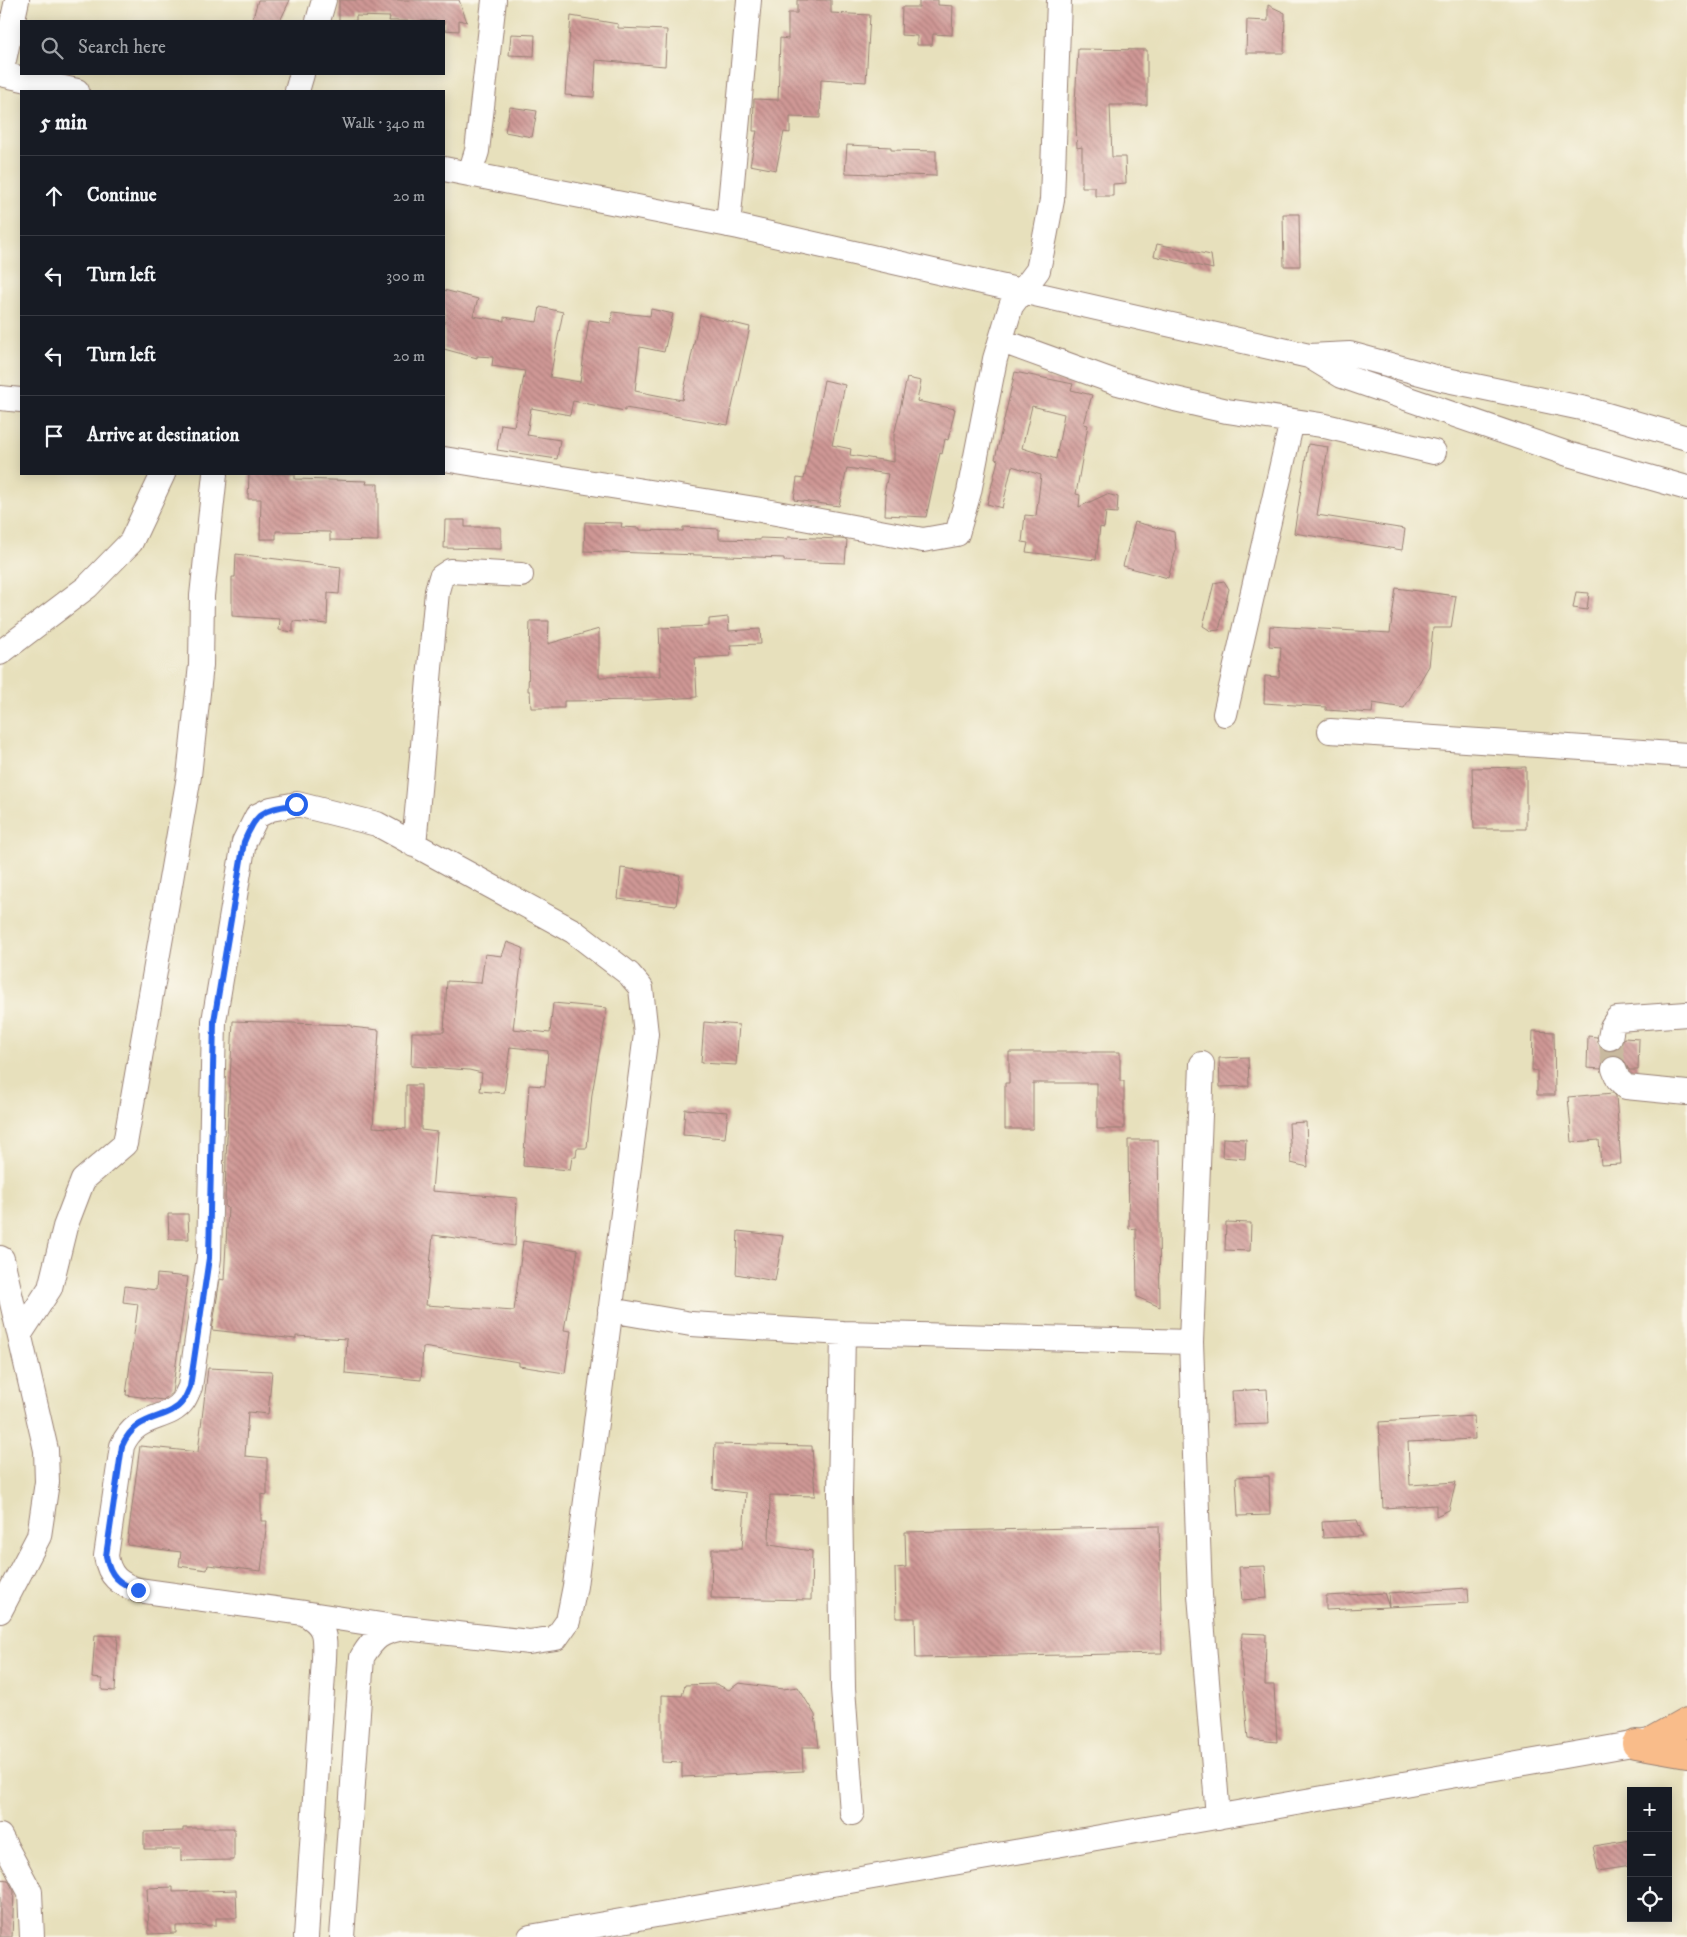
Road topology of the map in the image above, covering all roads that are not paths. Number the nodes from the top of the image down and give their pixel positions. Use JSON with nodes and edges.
{"nodes":[{"id":1,"x":17,"y":0,"type":"edge"},
{"id":2,"x":324,"y":0,"type":"edge"},
{"id":3,"x":494,"y":0,"type":"edge"},
{"id":4,"x":749,"y":0,"type":"edge"},
{"id":5,"x":1059,"y":0,"type":"edge"},
{"id":6,"x":318,"y":20,"type":"edge"},
{"id":7,"x":1,"y":74,"type":"edge"},
{"id":8,"x":302,"y":75,"type":"edge"},
{"id":9,"x":73,"y":90,"type":"edge"},
{"id":10,"x":297,"y":90,"type":"edge"},
{"id":11,"x":445,"y":168,"type":"edge"},
{"id":12,"x":470,"y":174,"type":"junction"},
{"id":13,"x":728,"y":225,"type":"junction"},
{"id":14,"x":1023,"y":290,"type":"junction"},
{"id":15,"x":1002,"y":341,"type":"junction"},
{"id":16,"x":1309,"y":356,"type":"junction"},
{"id":17,"x":0,"y":398,"type":"edge"},
{"id":18,"x":20,"y":400,"type":"edge"},
{"id":19,"x":1292,"y":421,"type":"junction"},
{"id":20,"x":1687,"y":438,"type":"edge"},
{"id":21,"x":1434,"y":452,"type":"dead end"},
{"id":22,"x":445,"y":460,"type":"edge"},
{"id":23,"x":163,"y":475,"type":"edge"},
{"id":24,"x":215,"y":475,"type":"edge"},
{"id":25,"x":1687,"y":488,"type":"edge"},
{"id":26,"x":521,"y":575,"type":"dead end"},
{"id":27,"x":0,"y":653,"type":"edge"},
{"id":28,"x":1225,"y":714,"type":"dead end"},
{"id":29,"x":1330,"y":731,"type":"dead end"},
{"id":30,"x":1687,"y":756,"type":"edge"},
{"id":31,"x":414,"y":845,"type":"junction"},
{"id":32,"x":1687,"y":1014,"type":"edge"},
{"id":33,"x":1610,"y":1038,"type":"tunnel mouth"},
{"id":34,"x":1202,"y":1064,"type":"dead end"},
{"id":35,"x":1614,"y":1069,"type":"tunnel mouth"},
{"id":36,"x":1687,"y":1093,"type":"edge"},
{"id":37,"x":0,"y":1258,"type":"edge"},
{"id":38,"x":610,"y":1310,"type":"junction"},
{"id":39,"x":843,"y":1333,"type":"junction"},
{"id":40,"x":20,"y":1334,"type":"junction"},
{"id":41,"x":1190,"y":1342,"type":"junction"},
{"id":42,"x":0,"y":1612,"type":"edge"},
{"id":43,"x":304,"y":1613,"type":"junction"},
{"id":44,"x":405,"y":1628,"type":"junction"},
{"id":45,"x":1687,"y":1722,"type":"edge"},
{"id":46,"x":1687,"y":1737,"type":"edge"},
{"id":47,"x":1646,"y":1742,"type":"junction"},
{"id":48,"x":1687,"y":1753,"type":"edge"},
{"id":49,"x":852,"y":1813,"type":"dead end"},
{"id":50,"x":1218,"y":1817,"type":"junction"},
{"id":51,"x":0,"y":1836,"type":"edge"},
{"id":52,"x":32,"y":1937,"type":"edge"},
{"id":53,"x":306,"y":1937,"type":"edge"},
{"id":54,"x":342,"y":1937,"type":"edge"},
{"id":55,"x":530,"y":1937,"type":"edge"}],
"edges":[{"from":1,"to":7,"type":"street"},
{"from":2,"to":6,"type":"street"},
{"from":3,"to":12,"type":"street"},
{"from":4,"to":13,"type":"street"},
{"from":5,"to":14,"type":"street"},
{"from":7,"to":9,"type":"street"},
{"from":8,"to":10,"type":"street"},
{"from":11,"to":12,"type":"street"},
{"from":12,"to":13,"type":"street"},
{"from":13,"to":14,"type":"street"},
{"from":14,"to":15,"type":"street"},
{"from":14,"to":16,"type":"street"},
{"from":15,"to":19,"type":"street"},
{"from":15,"to":22,"type":"street"},
{"from":16,"to":20,"type":"street"},
{"from":16,"to":25,"type":"street"},
{"from":17,"to":18,"type":"street"},
{"from":19,"to":21,"type":"street"},
{"from":19,"to":28,"type":"street"},
{"from":23,"to":27,"type":"street"},
{"from":24,"to":40,"type":"street"},
{"from":26,"to":31,"type":"street"},
{"from":29,"to":30,"type":"street"},
{"from":31,"to":38,"type":"street"},
{"from":31,"to":43,"type":"street"},
{"from":32,"to":33,"type":"street"},
{"from":34,"to":41,"type":"street"},
{"from":35,"to":36,"type":"street"},
{"from":37,"to":40,"type":"street"},
{"from":38,"to":39,"type":"street"},
{"from":38,"to":44,"type":"street"},
{"from":39,"to":41,"type":"street"},
{"from":39,"to":49,"type":"street"},
{"from":40,"to":42,"type":"street"},
{"from":41,"to":50,"type":"street"},
{"from":43,"to":44,"type":"street"},
{"from":43,"to":53,"type":"street"},
{"from":44,"to":54,"type":"street"},
{"from":45,"to":47,"type":"main road"},
{"from":46,"to":47,"type":"street"},
{"from":47,"to":48,"type":"main road"},
{"from":47,"to":50,"type":"street"},
{"from":50,"to":55,"type":"street"},
{"from":51,"to":52,"type":"street"}]}
